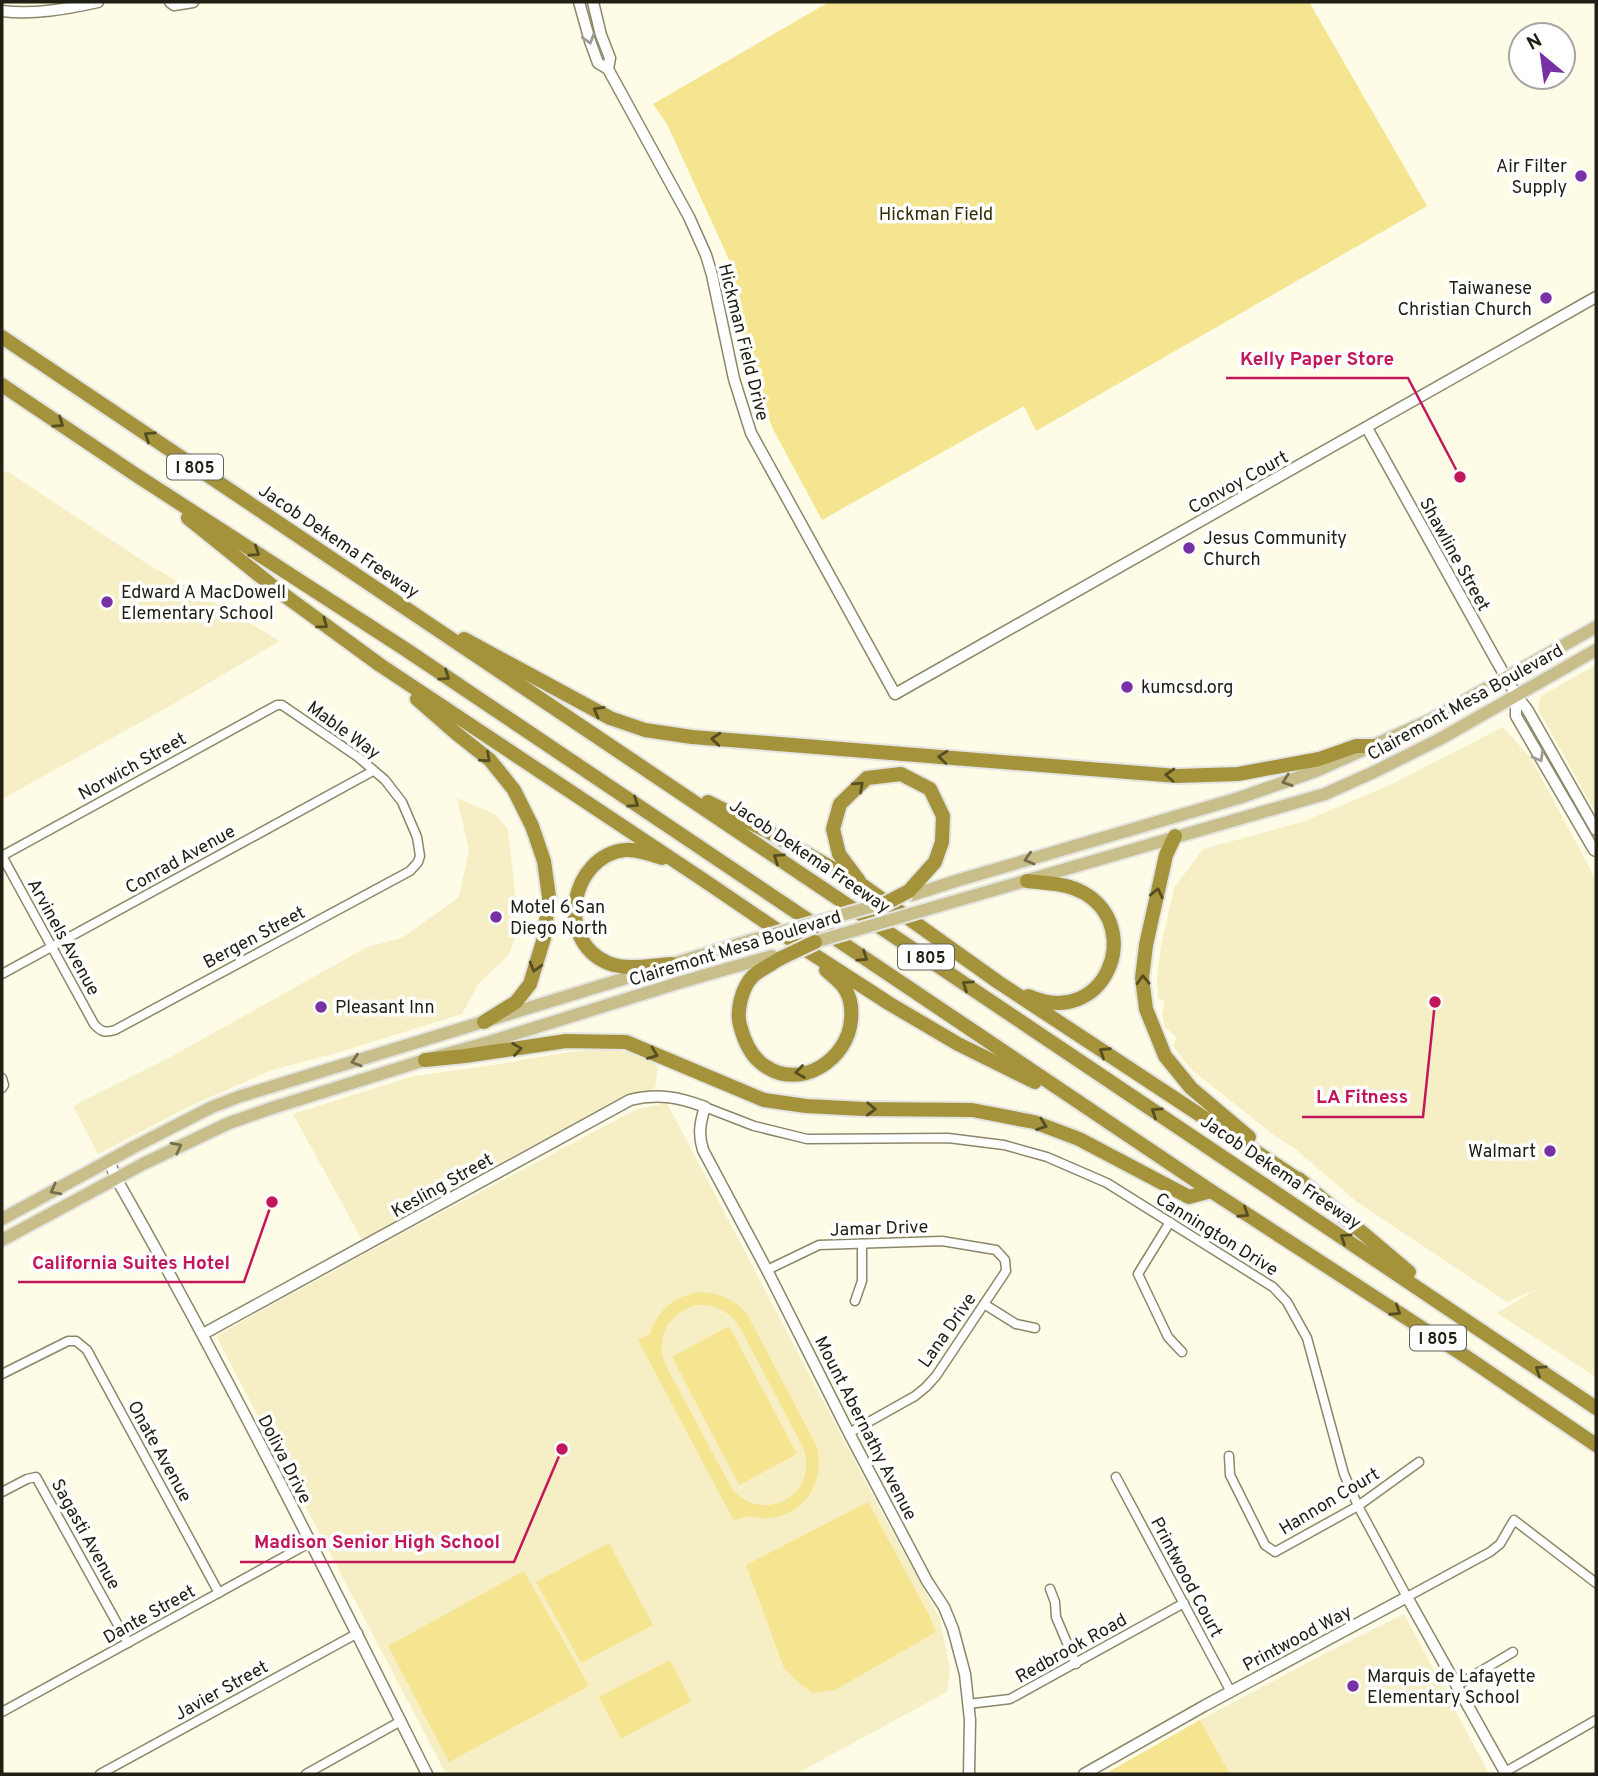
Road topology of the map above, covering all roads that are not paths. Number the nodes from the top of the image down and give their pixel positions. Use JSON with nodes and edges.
{"nodes":[{"id":1,"x":98,"y":2,"type":"edge"},
{"id":2,"x":170,"y":2,"type":"edge"},
{"id":3,"x":193,"y":2,"type":"edge"},
{"id":4,"x":579,"y":2,"type":"edge"},
{"id":5,"x":593,"y":2,"type":"edge"},
{"id":6,"x":2,"y":10,"type":"edge"},
{"id":7,"x":608,"y":69,"type":"junction"},
{"id":8,"x":1596,"y":297,"type":"edge"},
{"id":9,"x":2,"y":337,"type":"edge"},
{"id":10,"x":2,"y":385,"type":"edge"},
{"id":11,"x":1367,"y":428,"type":"junction"},
{"id":12,"x":136,"y":475,"type":"junction"},
{"id":13,"x":388,"y":597,"type":"junction"},
{"id":14,"x":1596,"y":627,"type":"edge"},
{"id":15,"x":1596,"y":650,"type":"edge"},
{"id":16,"x":380,"y":665,"type":"junction"},
{"id":17,"x":1507,"y":678,"type":"junction"},
{"id":18,"x":895,"y":694,"type":"joint"},
{"id":19,"x":1516,"y":695,"type":"junction"},
{"id":20,"x":277,"y":705,"type":"joint"},
{"id":21,"x":1373,"y":746,"type":"junction"},
{"id":22,"x":373,"y":771,"type":"junction"},
{"id":23,"x":659,"y":778,"type":"junction"},
{"id":24,"x":1596,"y":830,"type":"edge"},
{"id":25,"x":1175,"y":836,"type":"junction"},
{"id":26,"x":1596,"y":851,"type":"edge"},
{"id":27,"x":2,"y":856,"type":"edge"},
{"id":28,"x":418,"y":862,"type":"joint"},
{"id":29,"x":702,"y":878,"type":"junction"},
{"id":30,"x":1027,"y":881,"type":"junction"},
{"id":31,"x":862,"y":885,"type":"junction"},
{"id":32,"x":910,"y":893,"type":"junction"},
{"id":33,"x":884,"y":904,"type":"joint"},
{"id":34,"x":52,"y":947,"type":"junction"},
{"id":35,"x":811,"y":947,"type":"junction"},
{"id":36,"x":776,"y":957,"type":"junction"},
{"id":37,"x":672,"y":964,"type":"junction"},
{"id":38,"x":2,"y":974,"type":"edge"},
{"id":39,"x":998,"y":982,"type":"junction"},
{"id":40,"x":484,"y":1022,"type":"junction"},
{"id":41,"x":101,"y":1031,"type":"joint"},
{"id":42,"x":425,"y":1060,"type":"junction"},
{"id":43,"x":705,"y":1107,"type":"junction"},
{"id":44,"x":1092,"y":1111,"type":"junction"},
{"id":45,"x":109,"y":1161,"type":"junction"},
{"id":46,"x":116,"y":1178,"type":"junction"},
{"id":47,"x":1305,"y":1184,"type":"junction"},
{"id":48,"x":1211,"y":1191,"type":"junction"},
{"id":49,"x":2,"y":1219,"type":"edge"},
{"id":50,"x":1170,"y":1222,"type":"junction"},
{"id":51,"x":2,"y":1240,"type":"edge"},
{"id":52,"x":862,"y":1244,"type":"junction"},
{"id":53,"x":996,"y":1250,"type":"joint"},
{"id":54,"x":767,"y":1270,"type":"junction"},
{"id":55,"x":855,"y":1301,"type":"dead end"},
{"id":56,"x":984,"y":1304,"type":"junction"},
{"id":57,"x":1462,"y":1318,"type":"junction"},
{"id":58,"x":1034,"y":1328,"type":"dead end"},
{"id":59,"x":203,"y":1334,"type":"junction"},
{"id":60,"x":1182,"y":1352,"type":"dead end"},
{"id":61,"x":2,"y":1374,"type":"edge"},
{"id":62,"x":1596,"y":1408,"type":"edge"},
{"id":63,"x":849,"y":1433,"type":"junction"},
{"id":64,"x":1596,"y":1446,"type":"edge"},
{"id":65,"x":1229,"y":1457,"type":"dead end"},
{"id":66,"x":1419,"y":1462,"type":"dead end"},
{"id":67,"x":1116,"y":1477,"type":"dead end"},
{"id":68,"x":2,"y":1492,"type":"edge"},
{"id":69,"x":1358,"y":1506,"type":"junction"},
{"id":70,"x":311,"y":1542,"type":"junction"},
{"id":71,"x":1596,"y":1583,"type":"edge"},
{"id":72,"x":1050,"y":1589,"type":"dead end"},
{"id":73,"x":219,"y":1593,"type":"junction"},
{"id":74,"x":1407,"y":1597,"type":"junction"},
{"id":75,"x":1184,"y":1603,"type":"junction"},
{"id":76,"x":358,"y":1633,"type":"junction"},
{"id":77,"x":128,"y":1643,"type":"junction"},
{"id":78,"x":1513,"y":1652,"type":"dead end"},
{"id":79,"x":1076,"y":1664,"type":"junction"},
{"id":80,"x":1456,"y":1686,"type":"junction"},
{"id":81,"x":1231,"y":1692,"type":"junction"},
{"id":82,"x":968,"y":1704,"type":"junction"},
{"id":83,"x":2,"y":1712,"type":"edge"},
{"id":84,"x":1596,"y":1720,"type":"edge"},
{"id":85,"x":401,"y":1721,"type":"junction"},
{"id":86,"x":1505,"y":1773,"type":"edge"},
{"id":87,"x":100,"y":1774,"type":"edge"},
{"id":88,"x":306,"y":1774,"type":"edge"},
{"id":89,"x":427,"y":1774,"type":"edge"},
{"id":90,"x":969,"y":1774,"type":"edge"},
{"id":91,"x":1084,"y":1774,"type":"edge"}],
"edges":[{"from":1,"to":6,"type":"street"},
{"from":2,"to":3,"type":"street"},
{"from":4,"to":7,"type":"street","name":"Hickman Field Drive","one_way":true},
{"from":5,"to":7,"type":"street","name":"Hickman Field Drive"},
{"from":7,"to":18,"type":"street","name":"Hickman Field Drive"},
{"from":8,"to":11,"type":"street","name":"Convoy Court"},
{"from":13,"to":9,"type":"highway","name":"Jacob Dekema Freeway","number":"I 805","one_way":true},
{"from":10,"to":12,"type":"highway","number":"I 805","one_way":true},
{"from":11,"to":17,"type":"street","name":"Shawline Street"},
{"from":11,"to":18,"type":"street","name":"Convoy Court"},
{"from":12,"to":16,"type":"highway","one_way":true},
{"from":12,"to":44,"type":"highway","number":"I 805","one_way":true},
{"from":21,"to":13,"type":"highway","one_way":true},
{"from":13,"to":23,"type":"highway","name":"Jacob Dekema Freeway","number":"I 805"},
{"from":14,"to":17,"type":"main road","name":"Clairemont Mesa Boulevard"},
{"from":15,"to":19,"type":"main road","name":"Clairemont Mesa Boulevard"},
{"from":16,"to":29,"type":"highway"},
{"from":16,"to":40,"type":"highway","one_way":true},
{"from":17,"to":19,"type":"street","name":"Shawline Street"},
{"from":17,"to":21,"type":"main road","name":"Clairemont Mesa Boulevard"},
{"from":19,"to":24,"type":"street","name":"Shawline Street"},
{"from":19,"to":25,"type":"main road","name":"Clairemont Mesa Boulevard"},
{"from":19,"to":26,"type":"street","name":"Shawline Street","one_way":true},
{"from":20,"to":22,"type":"street","name":"Mable Way"},
{"from":20,"to":27,"type":"street","name":"Norwich Street"},
{"from":21,"to":32,"type":"main road","name":"Clairemont Mesa Boulevard","one_way":true},
{"from":22,"to":28,"type":"street","name":"Mable Way"},
{"from":22,"to":34,"type":"street","name":"Conrad Avenue"},
{"from":23,"to":31,"type":"highway"},
{"from":57,"to":23,"type":"highway","name":"Jacob Dekema Freeway","number":"I 805","one_way":true},
{"from":25,"to":30,"type":"main road","name":"Clairemont Mesa Boulevard"},
{"from":47,"to":25,"type":"highway","one_way":true},
{"from":27,"to":34,"type":"street","name":"Arvinels Avenue"},
{"from":28,"to":41,"type":"street","name":"Bergen Street"},
{"from":29,"to":35,"type":"highway"},
{"from":29,"to":37,"type":"highway"},
{"from":30,"to":35,"type":"main road","name":"Clairemont Mesa Boulevard","bridge":true},
{"from":30,"to":39,"type":"highway"},
{"from":31,"to":32,"type":"highway","one_way":true},
{"from":31,"to":39,"type":"highway"},
{"from":32,"to":33,"type":"highway","bridge":true},
{"from":33,"to":37,"type":"main road","name":"Clairemont Mesa Boulevard","bridge":true},
{"from":34,"to":38,"type":"street","name":"Conrad Avenue"},
{"from":34,"to":41,"type":"street","name":"Arvinels Avenue"},
{"from":35,"to":36,"type":"highway","bridge":true},
{"from":35,"to":36,"type":"highway","one_way":true},
{"from":35,"to":44,"type":"highway"},
{"from":36,"to":42,"type":"main road","name":"Clairemont Mesa Boulevard"},
{"from":37,"to":40,"type":"main road","name":"Clairemont Mesa Boulevard"},
{"from":47,"to":39,"type":"highway","one_way":true},
{"from":40,"to":45,"type":"main road","name":"Clairemont Mesa Boulevard","one_way":true},
{"from":46,"to":42,"type":"main road","name":"Clairemont Mesa Boulevard","one_way":true},
{"from":42,"to":48,"type":"highway","one_way":true},
{"from":43,"to":50,"type":"street","name":"Cannington Drive"},
{"from":43,"to":54,"type":"street","name":"Mount Abernathy Avenue"},
{"from":43,"to":59,"type":"street","name":"Kesling Street"},
{"from":44,"to":48,"type":"highway","number":"I 805"},
{"from":45,"to":46,"type":"street","name":"Doliva Drive"},
{"from":45,"to":49,"type":"main road","name":"Clairemont Mesa Boulevard","one_way":true},
{"from":46,"to":51,"type":"main road","name":"Clairemont Mesa Boulevard"},
{"from":46,"to":59,"type":"street","name":"Doliva Drive"},
{"from":47,"to":57,"type":"highway"},
{"from":48,"to":64,"type":"highway","number":"I 805","one_way":true},
{"from":50,"to":60,"type":"street"},
{"from":50,"to":69,"type":"street","name":"Cannington Drive"},
{"from":52,"to":53,"type":"street","name":"Jamar Drive"},
{"from":52,"to":54,"type":"street","name":"Jamar Drive"},
{"from":52,"to":55,"type":"street"},
{"from":53,"to":56,"type":"street","name":"Lana Drive"},
{"from":54,"to":63,"type":"street","name":"Mount Abernathy Avenue"},
{"from":56,"to":58,"type":"street"},
{"from":56,"to":63,"type":"street","name":"Lana Drive"},
{"from":62,"to":57,"type":"highway","name":"Jacob Dekema Freeway","number":"I 805","one_way":true},
{"from":59,"to":70,"type":"street","name":"Doliva Drive"},
{"from":61,"to":73,"type":"street","name":"Onate Avenue"},
{"from":63,"to":82,"type":"street","name":"Mount Abernathy Avenue"},
{"from":65,"to":69,"type":"street","name":"Hannon Court"},
{"from":66,"to":69,"type":"street","name":"Hannon Court"},
{"from":67,"to":75,"type":"street","name":"Printwood Court"},
{"from":68,"to":77,"type":"street","name":"Sagasti Avenue"},
{"from":69,"to":74,"type":"street","name":"Cannington Drive"},
{"from":70,"to":73,"type":"street","name":"Dante Street"},
{"from":70,"to":76,"type":"street","name":"Doliva Drive"},
{"from":71,"to":74,"type":"street","name":"Printwood Way"},
{"from":72,"to":79,"type":"street"},
{"from":73,"to":77,"type":"street","name":"Dante Street"},
{"from":74,"to":80,"type":"street","name":"Cannington Drive"},
{"from":74,"to":81,"type":"street","name":"Printwood Way"},
{"from":75,"to":79,"type":"street","name":"Redbrook Road"},
{"from":75,"to":81,"type":"street","name":"Printwood Court"},
{"from":76,"to":85,"type":"street","name":"Doliva Drive"},
{"from":76,"to":87,"type":"street","name":"Javier Street"},
{"from":77,"to":83,"type":"street","name":"Dante Street"},
{"from":78,"to":80,"type":"street"},
{"from":79,"to":82,"type":"street","name":"Redbrook Road"},
{"from":80,"to":86,"type":"street","name":"Cannington Drive"},
{"from":81,"to":91,"type":"street","name":"Printwood Way"},
{"from":82,"to":90,"type":"street","name":"Mount Abernathy Avenue"},
{"from":84,"to":86,"type":"street"},
{"from":85,"to":88,"type":"street"},
{"from":85,"to":89,"type":"street","name":"Doliva Drive"}]}
